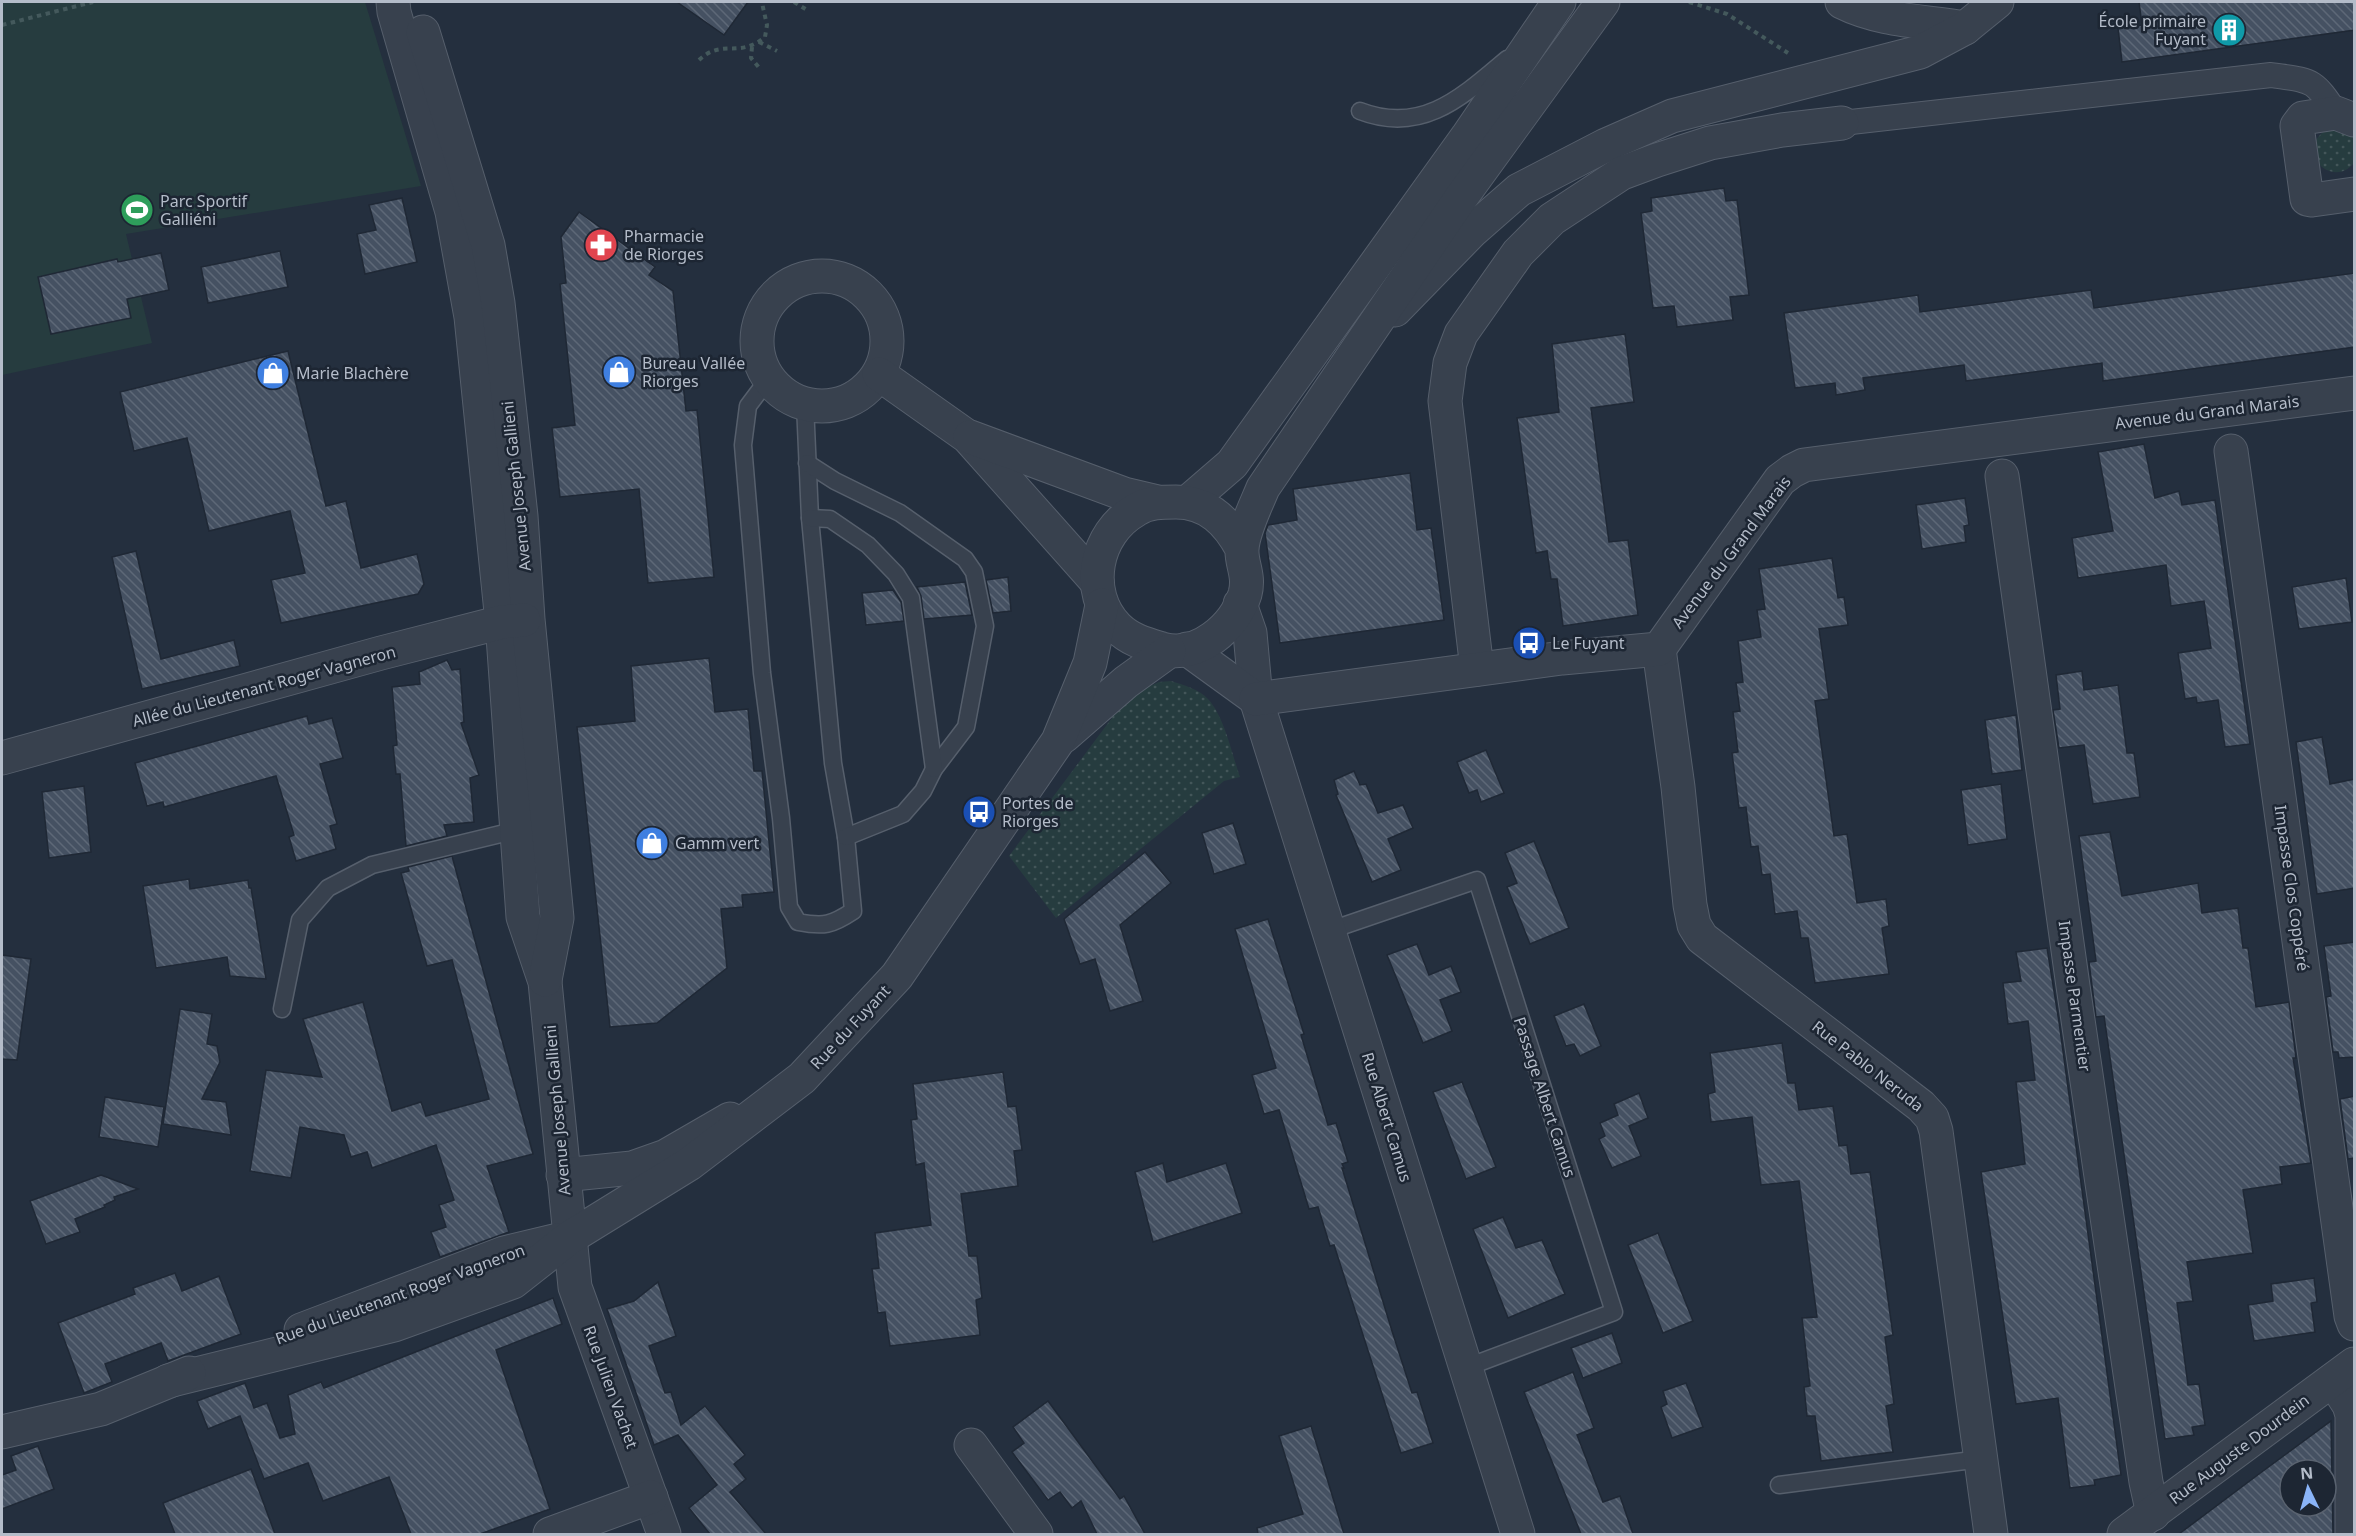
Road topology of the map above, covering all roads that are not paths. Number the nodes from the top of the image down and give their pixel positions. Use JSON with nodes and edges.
{"nodes":[{"id":1,"x":393,"y":2,"type":"edge"},
{"id":2,"x":412,"y":2,"type":"edge"},
{"id":3,"x":1559,"y":2,"type":"edge"},
{"id":4,"x":1603,"y":2,"type":"edge"},
{"id":5,"x":1842,"y":2,"type":"edge"},
{"id":6,"x":1997,"y":2,"type":"edge"},
{"id":7,"x":1965,"y":28,"type":"junction"},
{"id":8,"x":1537,"y":33,"type":"junction"},
{"id":9,"x":1360,"y":111,"type":"dead end"},
{"id":10,"x":2345,"y":116,"type":"edge"},
{"id":11,"x":1842,"y":123,"type":"joint"},
{"id":12,"x":2355,"y":195,"type":"edge"},
{"id":13,"x":1366,"y":339,"type":"junction"},
{"id":14,"x":879,"y":374,"type":"junction"},
{"id":15,"x":769,"y":378,"type":"junction"},
{"id":16,"x":2355,"y":393,"type":"edge"},
{"id":17,"x":805,"y":404,"type":"junction"},
{"id":18,"x":968,"y":436,"type":"junction"},
{"id":19,"x":2231,"y":451,"type":"dead end"},
{"id":20,"x":807,"y":463,"type":"junction"},
{"id":21,"x":2002,"y":476,"type":"dead end"},
{"id":22,"x":1173,"y":502,"type":"junction"},
{"id":23,"x":810,"y":518,"type":"junction"},
{"id":24,"x":1242,"y":549,"type":"junction"},
{"id":25,"x":1100,"y":594,"type":"junction"},
{"id":26,"x":1240,"y":604,"type":"junction"},
{"id":27,"x":515,"y":620,"type":"junction"},
{"id":28,"x":1659,"y":649,"type":"junction"},
{"id":29,"x":1178,"y":650,"type":"junction"},
{"id":30,"x":1477,"y":669,"type":"junction"},
{"id":31,"x":1256,"y":699,"type":"junction"},
{"id":32,"x":1058,"y":741,"type":"junction"},
{"id":33,"x":2,"y":758,"type":"edge"},
{"id":34,"x":934,"y":768,"type":"junction"},
{"id":35,"x":517,"y":830,"type":"junction"},
{"id":36,"x":846,"y":837,"type":"junction"},
{"id":37,"x":1328,"y":931,"type":"junction"},
{"id":38,"x":545,"y":982,"type":"junction"},
{"id":39,"x":282,"y":1009,"type":"dead end"},
{"id":40,"x":802,"y":1078,"type":"junction"},
{"id":41,"x":563,"y":1175,"type":"junction"},
{"id":42,"x":569,"y":1238,"type":"junction"},
{"id":43,"x":2355,"y":1324,"type":"edge"},
{"id":44,"x":1465,"y":1368,"type":"junction"},
{"id":45,"x":2344,"y":1372,"type":"edge"},
{"id":46,"x":2,"y":1432,"type":"edge"},
{"id":47,"x":971,"y":1445,"type":"dead end"},
{"id":48,"x":1980,"y":1459,"type":"junction"},
{"id":49,"x":1779,"y":1485,"type":"dead end"},
{"id":50,"x":651,"y":1497,"type":"junction"},
{"id":51,"x":2153,"y":1514,"type":"junction"},
{"id":52,"x":550,"y":1534,"type":"edge"},
{"id":53,"x":664,"y":1534,"type":"edge"},
{"id":54,"x":1036,"y":1534,"type":"edge"},
{"id":55,"x":1518,"y":1534,"type":"edge"},
{"id":56,"x":1991,"y":1534,"type":"edge"},
{"id":57,"x":2124,"y":1534,"type":"edge"},
{"id":58,"x":2352,"y":1534,"type":"edge"}],
"edges":[{"from":1,"to":27,"type":"street","name":"Avenue Joseph Gallieni"},
{"from":2,"to":27,"type":"street","name":"Avenue Joseph Gallieni"},
{"from":3,"to":8,"type":"street"},
{"from":4,"to":13,"type":"street"},
{"from":5,"to":7,"type":"street"},
{"from":6,"to":7,"type":"street"},
{"from":7,"to":13,"type":"street"},
{"from":8,"to":9,"type":"lane"},
{"from":8,"to":22,"type":"street"},
{"from":10,"to":11,"type":"street"},
{"from":10,"to":12,"type":"street"},
{"from":11,"to":30,"type":"street"},
{"from":13,"to":24,"type":"street"},
{"from":14,"to":15,"type":"street"},
{"from":14,"to":17,"type":"street"},
{"from":14,"to":18,"type":"street"},
{"from":15,"to":17,"type":"street"},
{"from":15,"to":36,"type":"lane"},
{"from":16,"to":28,"type":"street","name":"Avenue du Grand Marais"},
{"from":17,"to":20,"type":"lane"},
{"from":18,"to":22,"type":"street"},
{"from":18,"to":25,"type":"street"},
{"from":19,"to":43,"type":"street","name":"Impasse Clos Coppéré"},
{"from":20,"to":23,"type":"lane"},
{"from":20,"to":34,"type":"lane"},
{"from":21,"to":51,"type":"street","name":"Impasse Parmentier"},
{"from":22,"to":24,"type":"street"},
{"from":22,"to":25,"type":"street"},
{"from":23,"to":34,"type":"lane"},
{"from":23,"to":36,"type":"lane"},
{"from":24,"to":26,"type":"street"},
{"from":25,"to":29,"type":"street"},
{"from":25,"to":32,"type":"street","name":"Rue du Fuyant"},
{"from":26,"to":29,"type":"street"},
{"from":26,"to":31,"type":"street","name":"Rue Albert Camus"},
{"from":27,"to":33,"type":"street","name":"Allée du Lieutenant Roger Vagneron"},
{"from":27,"to":35,"type":"street","name":"Avenue Joseph Gallieni"},
{"from":27,"to":38,"type":"street","name":"Avenue Joseph Gallieni"},
{"from":28,"to":30,"type":"street"},
{"from":28,"to":48,"type":"street","name":"Rue Pablo Neruda"},
{"from":29,"to":31,"type":"street"},
{"from":29,"to":32,"type":"street","name":"Rue du Fuyant"},
{"from":30,"to":31,"type":"street"},
{"from":31,"to":37,"type":"street","name":"Rue Albert Camus"},
{"from":32,"to":40,"type":"street","name":"Rue du Fuyant"},
{"from":34,"to":36,"type":"lane"},
{"from":35,"to":38,"type":"street","name":"Avenue Joseph Gallieni"},
{"from":35,"to":39,"type":"lane"},
{"from":37,"to":44,"type":"street","name":"Rue Albert Camus"},
{"from":37,"to":44,"type":"lane","name":"Passage Albert Camus"},
{"from":38,"to":41,"type":"street","name":"Avenue Joseph Gallieni"},
{"from":40,"to":41,"type":"street"},
{"from":40,"to":42,"type":"street","name":"Rue du Fuyant"},
{"from":41,"to":42,"type":"street","name":"Avenue Joseph Gallieni"},
{"from":42,"to":46,"type":"street","name":"Rue du Lieutenant Roger Vagneron"},
{"from":42,"to":50,"type":"street","name":"Rue Julien Vachet"},
{"from":44,"to":55,"type":"street","name":"Rue Albert Camus"},
{"from":45,"to":51,"type":"street","name":"Rue Auguste Dourdein"},
{"from":45,"to":58,"type":"street"},
{"from":47,"to":54,"type":"street"},
{"from":48,"to":49,"type":"lane"},
{"from":48,"to":56,"type":"street","name":"Rue Pablo Neruda"},
{"from":50,"to":52,"type":"street"},
{"from":50,"to":53,"type":"street","name":"Rue Julien Vachet"},
{"from":51,"to":57,"type":"street","name":"Rue Auguste Dourdein"}]}
